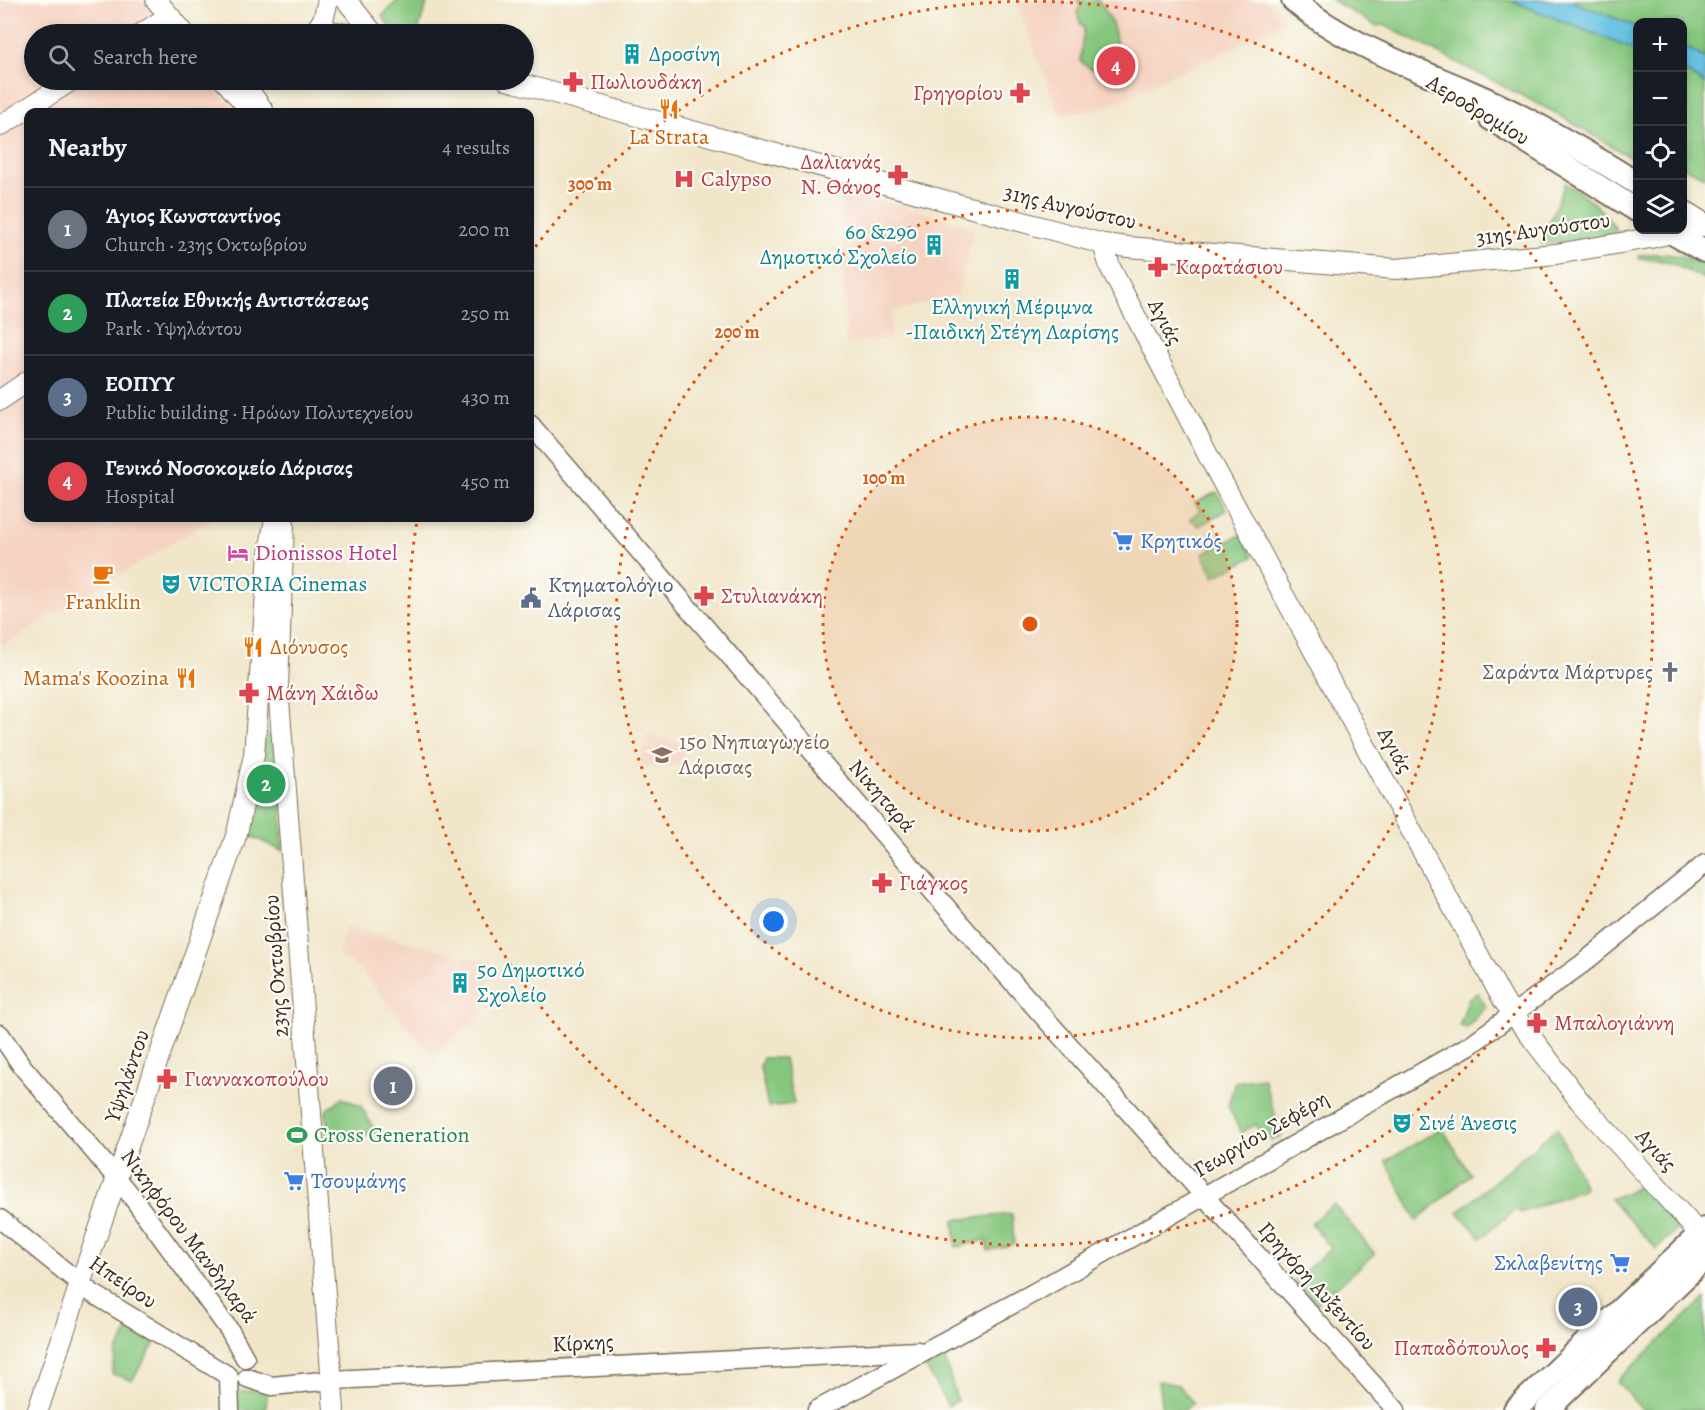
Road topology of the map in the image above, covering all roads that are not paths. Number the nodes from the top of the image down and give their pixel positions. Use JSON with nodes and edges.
{"nodes":[{"id":1,"x":156,"y":0,"type":"edge"},
{"id":2,"x":328,"y":0,"type":"edge"},
{"id":3,"x":346,"y":0,"type":"edge"},
{"id":4,"x":1293,"y":0,"type":"edge"},
{"id":5,"x":169,"y":16,"type":"junction"},
{"id":6,"x":157,"y":24,"type":"edge"},
{"id":7,"x":176,"y":24,"type":"edge"},
{"id":8,"x":320,"y":24,"type":"edge"},
{"id":9,"x":366,"y":24,"type":"edge"},
{"id":10,"x":1412,"y":68,"type":"junction"},
{"id":11,"x":534,"y":87,"type":"edge"},
{"id":12,"x":56,"y":90,"type":"edge"},
{"id":13,"x":233,"y":90,"type":"edge"},
{"id":14,"x":250,"y":90,"type":"edge"},
{"id":15,"x":28,"y":108,"type":"edge"},
{"id":16,"x":248,"y":108,"type":"edge"},
{"id":17,"x":262,"y":108,"type":"edge"},
{"id":18,"x":24,"y":111,"type":"edge"},
{"id":19,"x":0,"y":126,"type":"edge"},
{"id":20,"x":1633,"y":181,"type":"edge"},
{"id":21,"x":1633,"y":208,"type":"edge"},
{"id":22,"x":1687,"y":214,"type":"edge"},
{"id":23,"x":1705,"y":225,"type":"edge"},
{"id":24,"x":1687,"y":229,"type":"edge"},
{"id":25,"x":1660,"y":234,"type":"edge"},
{"id":26,"x":1674,"y":234,"type":"edge"},
{"id":27,"x":1103,"y":243,"type":"junction"},
{"id":28,"x":1705,"y":251,"type":"edge"},
{"id":29,"x":24,"y":384,"type":"edge"},
{"id":30,"x":0,"y":400,"type":"edge"},
{"id":31,"x":534,"y":429,"type":"edge"},
{"id":32,"x":276,"y":522,"type":"edge"},
{"id":33,"x":276,"y":522,"type":"edge"},
{"id":34,"x":254,"y":755,"type":"joint"},
{"id":35,"x":1705,"y":864,"type":"edge"},
{"id":36,"x":1513,"y":1016,"type":"junction"},
{"id":37,"x":0,"y":1034,"type":"edge"},
{"id":38,"x":117,"y":1178,"type":"junction"},
{"id":39,"x":1203,"y":1195,"type":"junction"},
{"id":40,"x":0,"y":1219,"type":"edge"},
{"id":41,"x":1703,"y":1234,"type":"edge"},
{"id":42,"x":1705,"y":1258,"type":"edge"},
{"id":43,"x":80,"y":1284,"type":"junction"},
{"id":44,"x":923,"y":1350,"type":"junction"},
{"id":45,"x":245,"y":1358,"type":"junction"},
{"id":46,"x":228,"y":1376,"type":"junction"},
{"id":47,"x":247,"y":1378,"type":"junction"},
{"id":48,"x":332,"y":1380,"type":"junction"},
{"id":49,"x":38,"y":1410,"type":"edge"},
{"id":50,"x":230,"y":1410,"type":"edge"},
{"id":51,"x":334,"y":1410,"type":"edge"},
{"id":52,"x":817,"y":1410,"type":"edge"},
{"id":53,"x":1396,"y":1410,"type":"edge"},
{"id":54,"x":1515,"y":1410,"type":"edge"},
{"id":55,"x":1547,"y":1410,"type":"edge"}],
"edges":[{"from":1,"to":5,"type":"main road"},
{"from":2,"to":8,"type":"main road"},
{"from":3,"to":9,"type":"main road"},
{"from":4,"to":10,"type":"main road"},
{"from":5,"to":6,"type":"main road"},
{"from":5,"to":7,"type":"main road"},
{"from":10,"to":20,"type":"main road","name":"Αεροδρομίου"},
{"from":10,"to":21,"type":"main road","name":"Αεροδρομίου"},
{"from":11,"to":27,"type":"main road","name":"31ης Αυγούστου"},
{"from":12,"to":15,"type":"main road"},
{"from":13,"to":16,"type":"main road"},
{"from":14,"to":17,"type":"main road"},
{"from":18,"to":19,"type":"main road"},
{"from":22,"to":23,"type":"main road"},
{"from":23,"to":24,"type":"main road"},
{"from":25,"to":27,"type":"main road","name":"31ης Αυγούστου"},
{"from":26,"to":28,"type":"main road"},
{"from":27,"to":36,"type":"main road","name":"Αγιάς"},
{"from":29,"to":30,"type":"main road"},
{"from":31,"to":39,"type":"street","name":"Νικηταρά"},
{"from":32,"to":34,"type":"main road","name":"23ης Οκτωβρίου"},
{"from":33,"to":48,"type":"main road","name":"23ης Οκτωβρίου"},
{"from":34,"to":38,"type":"main road","name":"Υψηλάντου"},
{"from":35,"to":36,"type":"street","name":"Γεωργίου Σεφέρη"},
{"from":36,"to":39,"type":"street","name":"Γεωργίου Σεφέρη"},
{"from":36,"to":41,"type":"main road","name":"Αγιάς"},
{"from":37,"to":38,"type":"street","name":"Νικηφόρου Μανδηλαρά"},
{"from":38,"to":43,"type":"main road","name":"Υψηλάντου"},
{"from":38,"to":45,"type":"street","name":"Νικηφόρου Μανδηλαρά"},
{"from":39,"to":44,"type":"street","name":"Γεωργίου Σεφέρη"},
{"from":39,"to":53,"type":"street","name":"Γρηγόρη Αυξεντίου"},
{"from":40,"to":43,"type":"street","name":"Ηπείρου"},
{"from":41,"to":54,"type":"main road"},
{"from":42,"to":55,"type":"main road"},
{"from":43,"to":46,"type":"street","name":"Ηπείρου"},
{"from":43,"to":49,"type":"main road","name":"Υψηλάντου"},
{"from":44,"to":48,"type":"street","name":"Κίρκης"},
{"from":44,"to":52,"type":"street","name":"Γεωργίου Σεφέρη"},
{"from":45,"to":46,"type":"street"},
{"from":45,"to":47,"type":"street"},
{"from":46,"to":47,"type":"street"},
{"from":46,"to":50,"type":"street"},
{"from":47,"to":48,"type":"street","name":"Κίρκης"},
{"from":48,"to":51,"type":"main road","name":"23ης Οκτωβρίου"}]}
